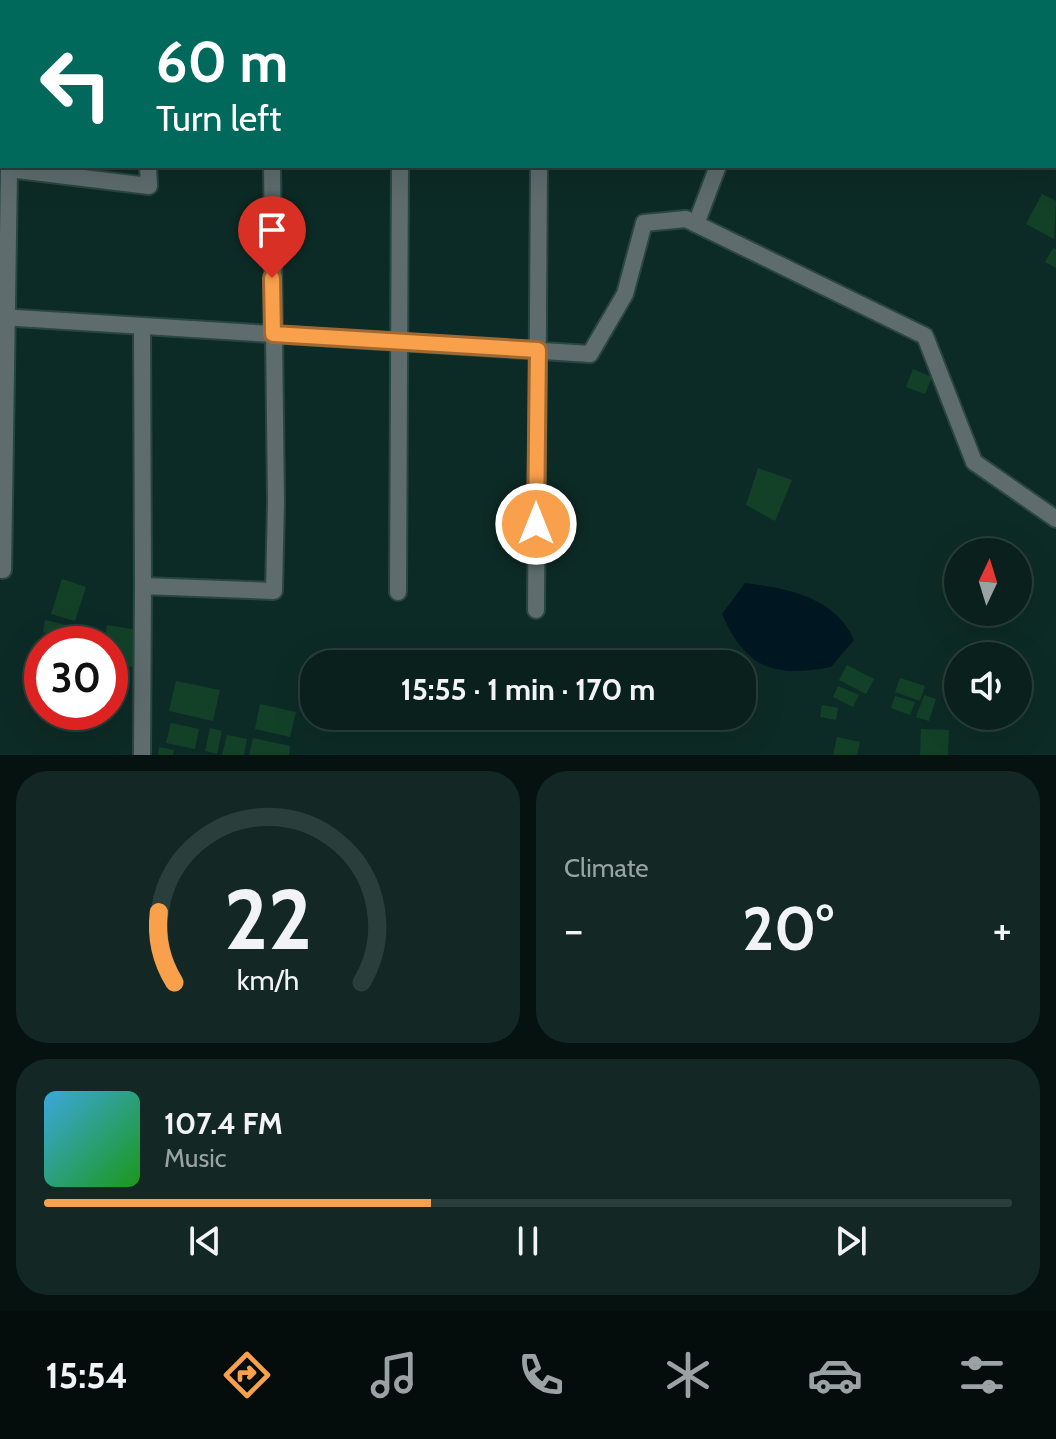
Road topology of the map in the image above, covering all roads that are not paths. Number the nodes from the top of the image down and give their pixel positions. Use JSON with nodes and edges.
{"nodes":[{"id":1,"x":9,"y":168,"type":"edge"},
{"id":2,"x":148,"y":168,"type":"edge"},
{"id":3,"x":272,"y":168,"type":"edge"},
{"id":4,"x":400,"y":168,"type":"edge"},
{"id":5,"x":539,"y":168,"type":"edge"},
{"id":6,"x":717,"y":168,"type":"edge"},
{"id":7,"x":696,"y":224,"type":"junction"},
{"id":8,"x":3,"y":317,"type":"edge"},
{"id":9,"x":142,"y":326,"type":"junction"},
{"id":10,"x":273,"y":334,"type":"junction"},
{"id":11,"x":399,"y":342,"type":"junction"},
{"id":12,"x":538,"y":350,"type":"junction"},
{"id":13,"x":1056,"y":519,"type":"edge"},
{"id":14,"x":3,"y":570,"type":"dead end"},
{"id":15,"x":143,"y":586,"type":"junction"},
{"id":16,"x":398,"y":592,"type":"dead end"},
{"id":17,"x":536,"y":610,"type":"dead end"},
{"id":18,"x":142,"y":755,"type":"edge"}],
"edges":[{"from":1,"to":2,"type":"street"},
{"from":1,"to":8,"type":"street"},
{"from":3,"to":10,"type":"street"},
{"from":4,"to":11,"type":"street"},
{"from":5,"to":12,"type":"street"},
{"from":6,"to":7,"type":"street"},
{"from":7,"to":12,"type":"street"},
{"from":7,"to":13,"type":"street"},
{"from":8,"to":9,"type":"street"},
{"from":8,"to":14,"type":"street"},
{"from":9,"to":10,"type":"street"},
{"from":9,"to":15,"type":"street"},
{"from":10,"to":11,"type":"street"},
{"from":10,"to":15,"type":"street"},
{"from":11,"to":12,"type":"street"},
{"from":11,"to":16,"type":"street"},
{"from":12,"to":17,"type":"street"},
{"from":15,"to":18,"type":"street"}]}
